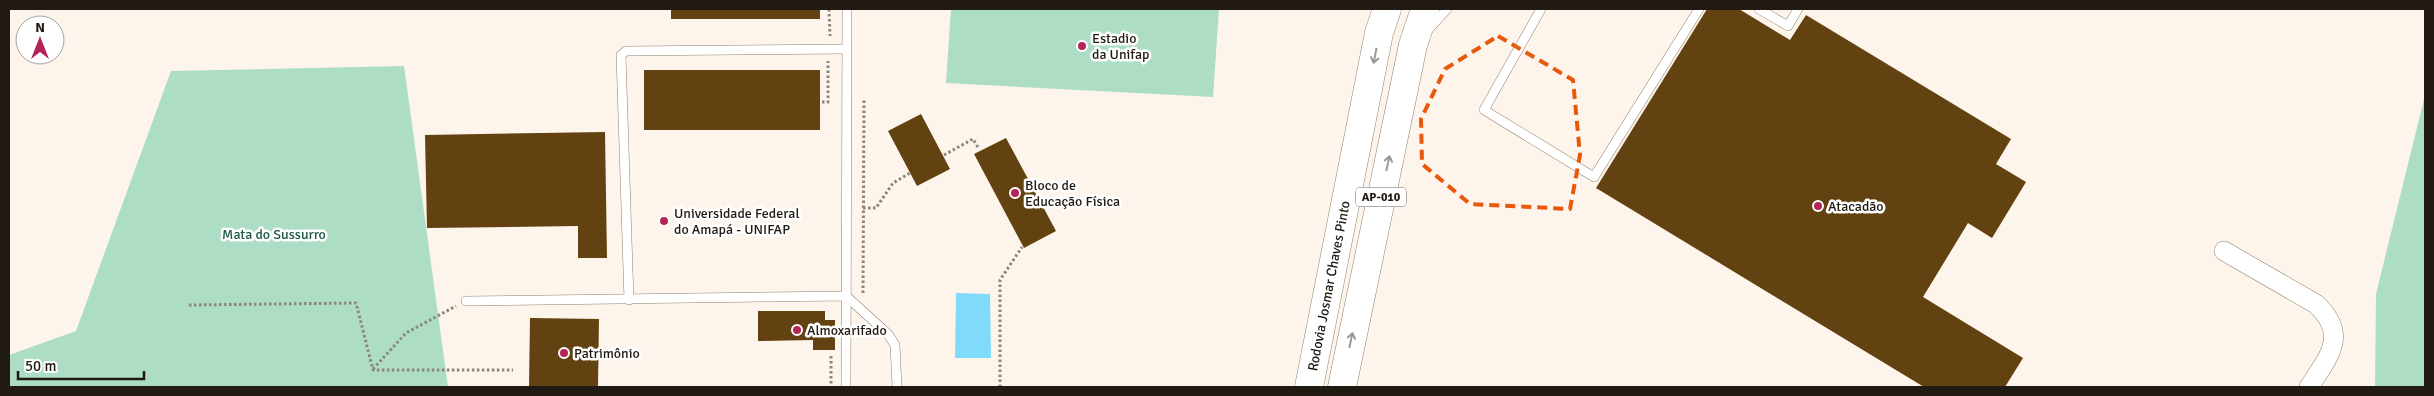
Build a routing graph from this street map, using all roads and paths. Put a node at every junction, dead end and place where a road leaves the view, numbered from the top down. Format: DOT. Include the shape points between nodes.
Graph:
graph roads {
  1 [pos="829,9"];
  2 [pos="846,9"];
  3 [pos="1387,9"];
  4 [pos="1425,9"];
  5 [pos="1447,9"];
  6 [pos="1542,9"];
  7 [pos="1699,9"];
  8 [pos="1759,9"];
  9 [pos="1798,9"];
  10 [pos="830,36"];
  11 [pos="1413,44"];
  12 [pos="846,49"];
  13 [pos="828,61"];
  14 [pos="864,99"];
  15 [pos="822,102"];
  16 [pos="980,149"];
  17 [pos="944,155"];
  18 [pos="910,172"];
  19 [pos="864,208"];
  20 [pos="1022,247"];
  21 [pos="2224,251"];
  22 [pos="863,293"];
  23 [pos="846,296"];
  24 [pos="629,300"];
  25 [pos="466,301"];
  26 [pos="189,305"];
  27 [pos="831,356"];
  28 [pos="373,370"];
  29 [pos="513,370"];
  30 [pos="831,387"];
  31 [pos="846,387"];
  32 [pos="897,387"];
  33 [pos="1000,387"];
  34 [pos="1309,387"];
  35 [pos="1342,387"];
  36 [pos="2309,387"];
  1 -- 10 [label="path"];
  2 -- 12 [label="lane"];
  3 -- 34 [label="main road, Rodovia Josmar Chaves Pinto / AP-010, one-way" via="1377,43"];
  4 -- 11 [label="main road, AP-010"];
  5 -- 11 [label="lane"];
  6 -- 7 [label="lane" via="1484,110 1594,177"];
  8 -- 9 [label="lane" via="1788,26"];
  35 -- 11 [label="main road, AP-010, one-way"];
  12 -- 23 [label="lane"];
  12 -- 24 [label="lane" via="626,51 621,55"];
  13 -- 15 [label="path" via="828,102"];
  14 -- 19 [label="path"];
  16 -- 17 [label="path" via="973,139"];
  18 -- 19 [label="path" via="893,183 876,208"];
  19 -- 22 [label="path"];
  20 -- 33 [label="path" via="1000,280"];
  21 -- 36 [label="street" via="2316,304 2328,316 2334,327 2334,342"];
  23 -- 24 [label="lane"];
  23 -- 31 [label="lane"];
  23 -- 32 [label="lane" via="888,334 895,345"];
  24 -- 25 [label="lane"];
  25 -- 28 [label="path" via="406,332"];
  26 -- 28 [label="path" via="356,303"];
  27 -- 30 [label="path"];
  28 -- 29 [label="path"];
}
